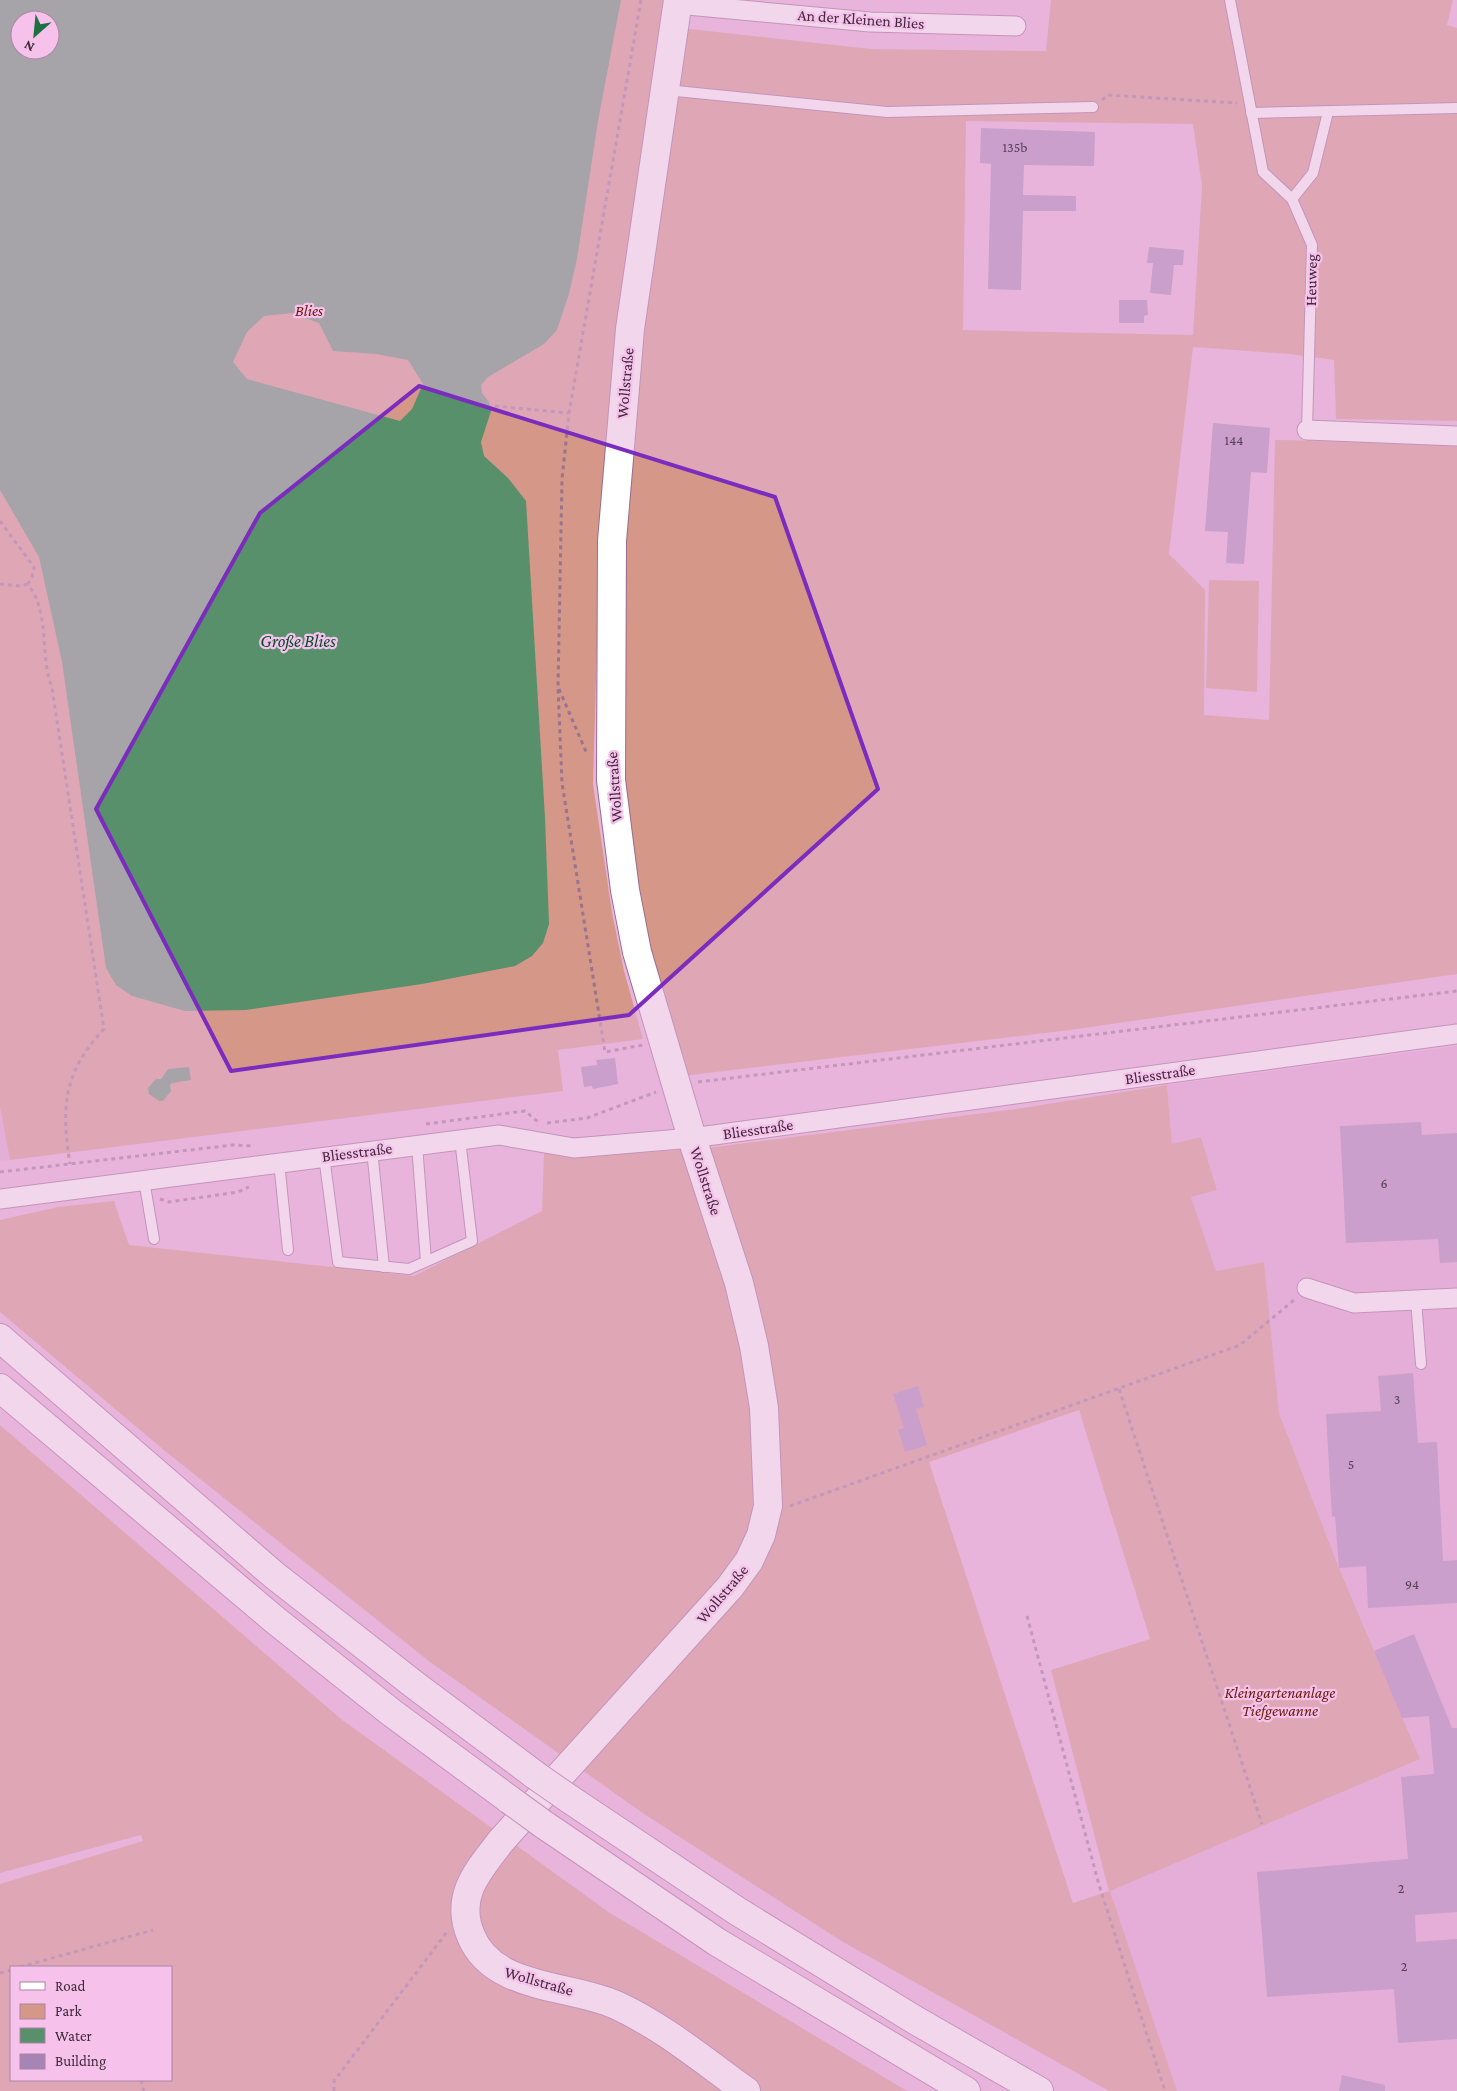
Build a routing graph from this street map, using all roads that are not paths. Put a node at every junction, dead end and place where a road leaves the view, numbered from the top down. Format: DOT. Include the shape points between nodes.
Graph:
graph roads {
  1 [pos="1230,0"];
  2 [pos="678,2"];
  3 [pos="1016,26"];
  4 [pos="665,90"];
  5 [pos="1093,107"];
  6 [pos="1251,108"];
  7 [pos="1457,108"];
  8 [pos="1328,112"];
  9 [pos="1292,199"];
  10 [pos="1307,430"];
  11 [pos="1457,436"];
  12 [pos="1457,1034"];
  13 [pos="692,1138"];
  14 [pos="460,1139"];
  15 [pos="417,1144"];
  16 [pos="372,1150"];
  17 [pos="324,1156"];
  18 [pos="279,1162"];
  19 [pos="144,1180"];
  20 [pos="0,1199"];
  21 [pos="154,1238"];
  22 [pos="288,1250"];
  23 [pos="426,1261"];
  24 [pos="384,1267"];
  25 [pos="1307,1288"];
  26 [pos="1457,1298"];
  27 [pos="1416,1300"];
  28 [pos="0,1338"];
  29 [pos="1421,1364"];
  30 [pos="0,1388"];
  31 [pos="746,2091"];
  32 [pos="966,2091"];
  33 [pos="1039,2091"];
  1 -- 6 [label="lane, Heuweg"];
  2 -- 3 [label="street, An der Kleinen Blies" via="870,22"];
  2 -- 4 [label="main road, Wollstraße"];
  4 -- 5 [label="lane" via="887,112"];
  4 -- 13 [label="main road, Wollstraße" via="630,329 612,541 611,780 625,890 637,952"];
  6 -- 8 [label="lane"];
  6 -- 9 [label="lane, Heuweg" via="1263,172"];
  7 -- 8 [label="lane"];
  8 -- 9 [label="lane" via="1313,173"];
  9 -- 10 [label="lane, Heuweg" via="1312,245"];
  10 -- 11 [label="street, Heuweg"];
  12 -- 13 [label="street, Bliesstraße"];
  13 -- 14 [label="street, Bliesstraße" via="574,1148 499,1135"];
  13 -- 31 [label="main road, Wollstraße" via="739,1283 754,1346 764,1408 768,1506 761,1535 749,1561 730,1587 501,1841 474,1877 464,1902 466,1926 475,1946 488,1962 504,1973 584,1994 622,2008 652,2023"];
  14 -- 15 [label="street, Bliesstraße"];
  14 -- 23 [label="lane" via="472,1241"];
  15 -- 16 [label="street, Bliesstraße"];
  15 -- 23 [label="lane"];
  16 -- 17 [label="street, Bliesstraße"];
  16 -- 24 [label="lane"];
  17 -- 18 [label="street, Bliesstraße"];
  17 -- 24 [label="lane" via="338,1262"];
  18 -- 19 [label="street, Bliesstraße"];
  18 -- 22 [label="lane"];
  19 -- 20 [label="street, Bliesstraße"];
  19 -- 21 [label="lane"];
  23 -- 24 [label="lane" via="409,1269"];
  25 -- 27 [label="street" via="1354,1303"];
  26 -- 27 [label="street"];
  27 -- 29 [label="lane"];
  28 -- 33 [label="main road, bridge" via="274,1575 535,1775 754,1922 914,2020"];
  30 -- 32 [label="main road, bridge" via="275,1620 392,1713 510,1800 717,1942"];
}
